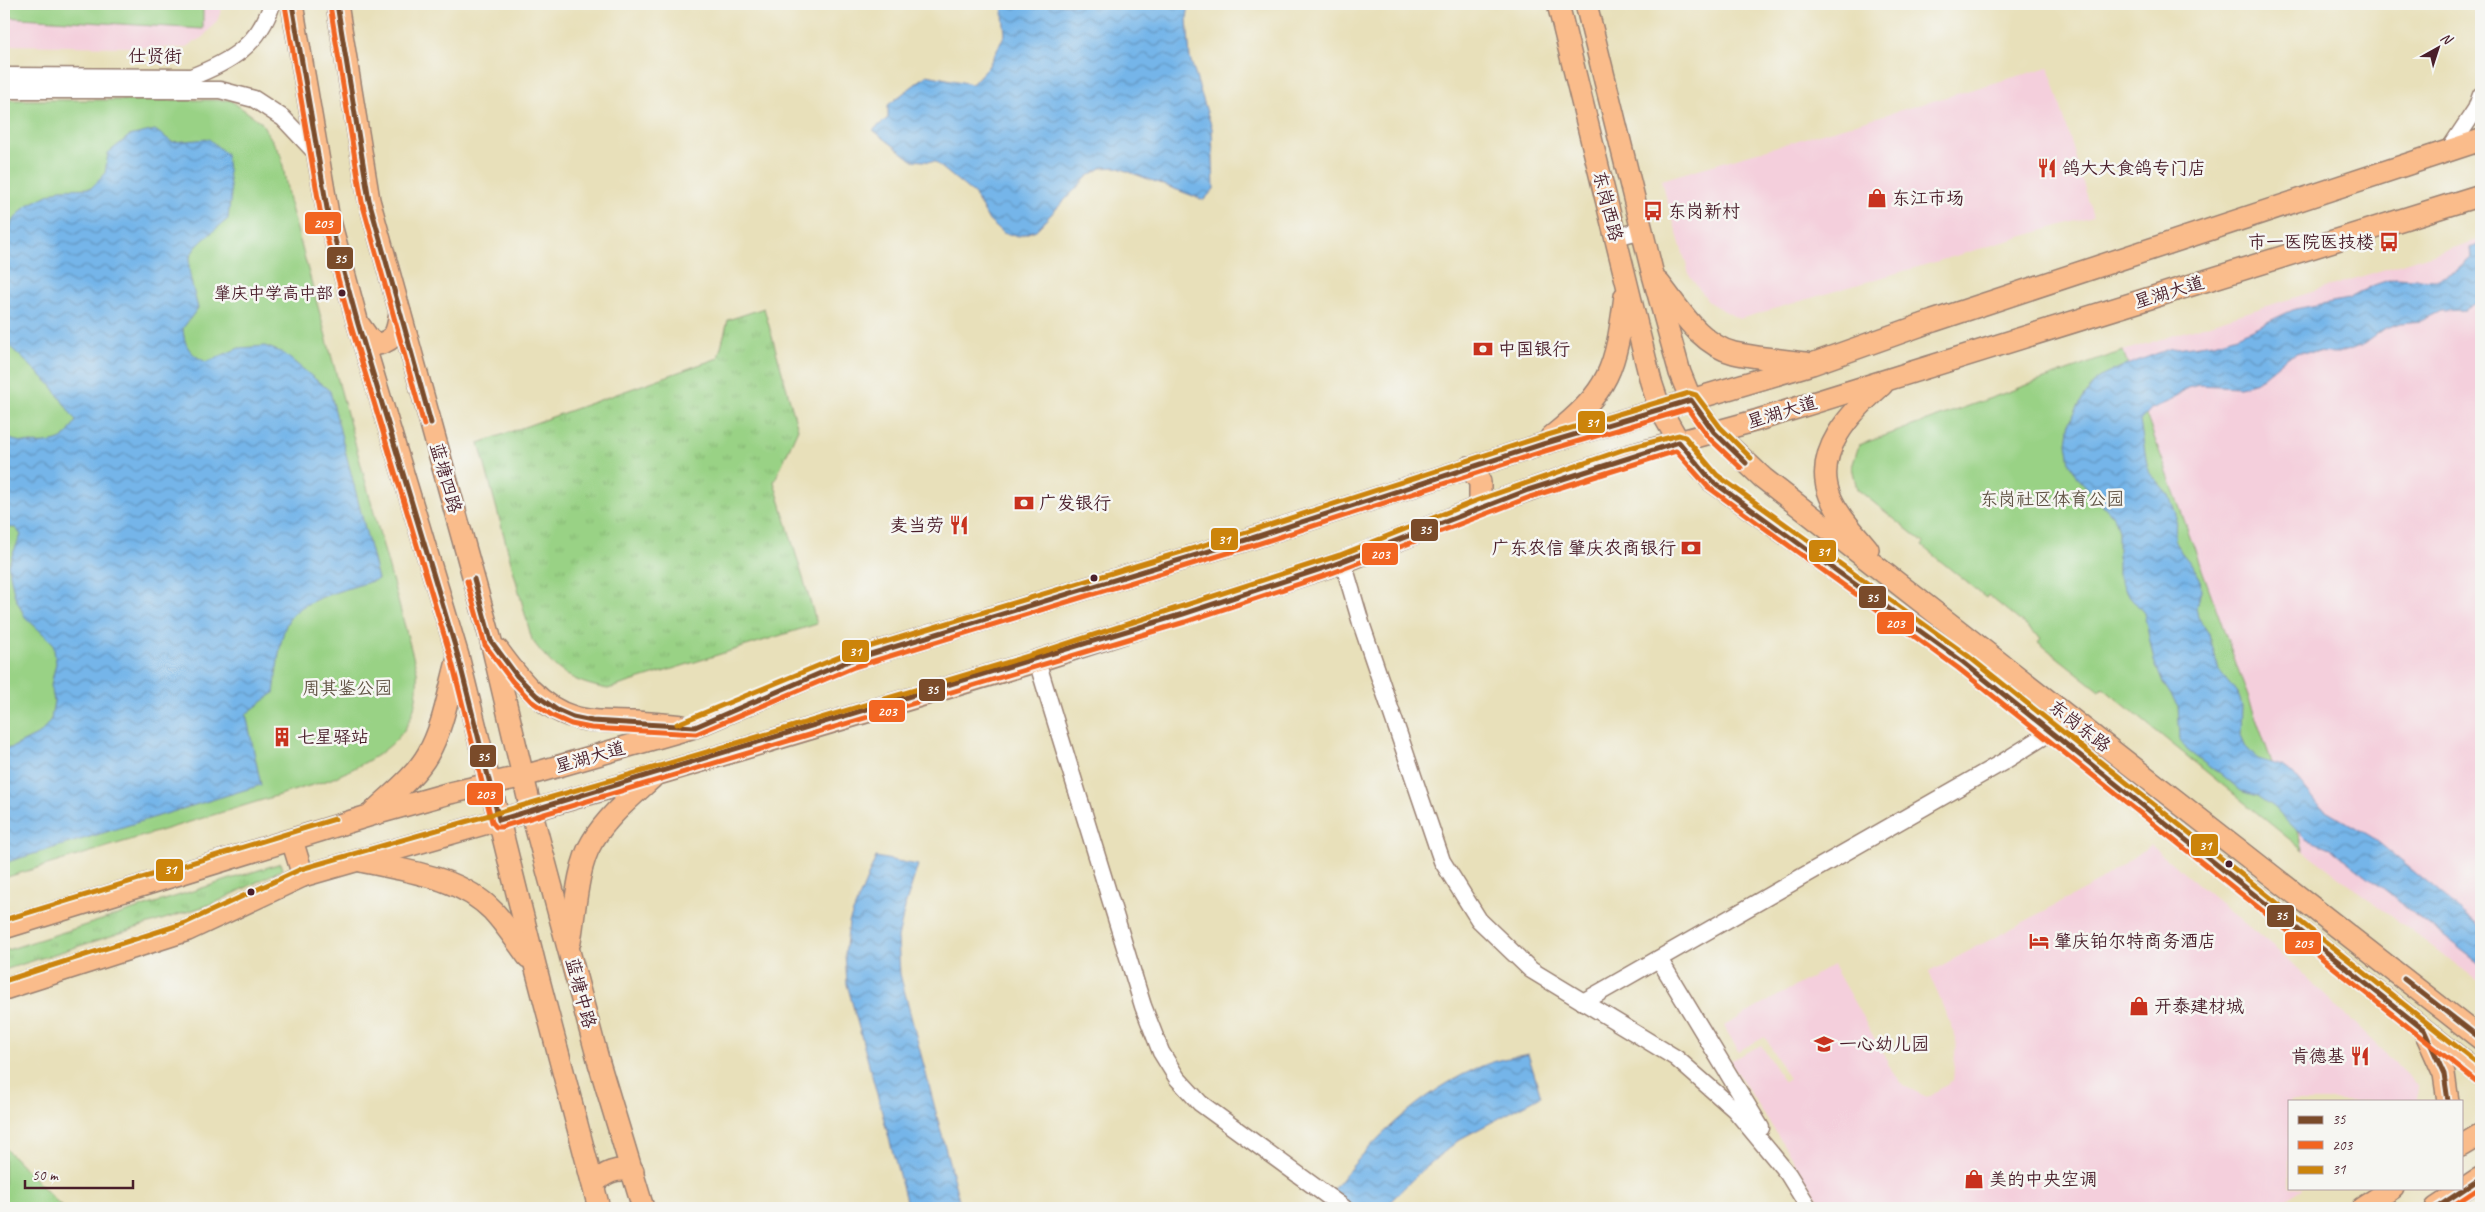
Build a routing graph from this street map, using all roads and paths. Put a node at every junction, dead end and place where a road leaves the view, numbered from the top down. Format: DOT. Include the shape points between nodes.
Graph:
graph roads {
  1 [pos="272,4"];
  2 [pos="292,4"];
  3 [pos="337,4"];
  4 [pos="1558,4"];
  5 [pos="1586,4"];
  6 [pos="4,76"];
  7 [pos="4,90"];
  8 [pos="2481,95"];
  9 [pos="2481,140"];
  10 [pos="2448,151"];
  11 [pos="317,154"];
  12 [pos="2481,195"];
  13 [pos="1642,230"];
  14 [pos="1616,237"];
  15 [pos="1653,275"];
  16 [pos="1626,282"];
  17 [pos="400,312"];
  18 [pos="358,324"];
  19 [pos="1812,364"];
  20 [pos="1889,380"];
  21 [pos="1691,400"];
  22 [pos="1660,409"];
  23 [pos="1714,432"];
  24 [pos="1679,442"];
  25 [pos="1543,444"];
  26 [pos="1469,467"];
  27 [pos="1480,507"];
  28 [pos="1343,562"];
  29 [pos="1896,582"];
  30 [pos="492,641"];
  31 [pos="458,656"];
  32 [pos="1037,661"];
  33 [pos="2066,715"];
  34 [pos="695,727"];
  35 [pos="2051,732"];
  36 [pos="655,775"];
  37 [pos="524,776"];
  38 [pos="490,784"];
  39 [pos="532,810"];
  40 [pos="368,816"];
  41 [pos="499,820"];
  42 [pos="292,840"];
  43 [pos="360,860"];
  44 [pos="303,876"];
  45 [pos="4,928"];
  46 [pos="569,948"];
  47 [pos="1660,959"];
  48 [pos="535,966"];
  49 [pos="4,989"];
  50 [pos="1583,1002"];
  51 [pos="2442,1008"];
  52 [pos="2481,1024"];
  53 [pos="2424,1030"];
  54 [pos="2481,1039"];
  55 [pos="2479,1070"];
  56 [pos="2448,1100"];
  57 [pos="2481,1134"];
  58 [pos="2462,1145"];
  59 [pos="633,1171"];
  60 [pos="1788,1174"];
  61 [pos="592,1184"];
  62 [pos="2475,1186"];
  63 [pos="2390,1190"];
  64 [pos="599,1208"];
  65 [pos="643,1208"];
  66 [pos="1344,1208"];
  67 [pos="1809,1208"];
  68 [pos="2362,1208"];
  69 [pos="2436,1208"];
  1 -- 6 [label="street, 仕贤街" via="268,18 245,48 220,66 191,76"];
  2 -- 11 [label="main road"];
  3 -- 17 [label="main road, 蓝塘四路" via="369,200"];
  4 -- 14 [label="main road, 东岗西路"];
  5 -- 13 [label="main road, 东岗西路"];
  7 -- 11 [label="street" via="220,90 254,99 276,113"];
  8 -- 10 [label="street" via="2476,109"];
  9 -- 10 [label="main road, 星湖大道"];
  10 -- 19 [label="main road, 星湖大道"];
  11 -- 18 [label="main road" via="328,214"];
  12 -- 20 [label="main road, 星湖大道"];
  13 -- 14 [label="street"];
  13 -- 15 [label="main road, 东岗西路"];
  14 -- 16 [label="main road, 东岗西路"];
  15 -- 19 [label="main road" via="1693,325 1718,346 1732,352"];
  15 -- 21 [label="main road, 东岗西路" via="1680,373"];
  16 -- 22 [label="main road, 东岗西路"];
  16 -- 25 [label="main road" via="1618,348 1604,383 1586,407"];
  17 -- 18 [label="main road" via="396,335 390,341 379,344 370,340"];
  17 -- 30 [label="main road, 蓝塘四路"];
  18 -- 31 [label="main road"];
  19 -- 21 [label="main road, 星湖大道"];
  20 -- 23 [label="main road, 星湖大道"];
  20 -- 29 [label="main road" via="1860,404 1840,430 1828,457 1826,484 1841,516"];
  21 -- 22 [label="main road, 星湖大道"];
  21 -- 23 [label="main road, 东岗东路"];
  22 -- 24 [label="main road, 东岗东路"];
  22 -- 25 [label="main road, 星湖大道"];
  23 -- 24 [label="main road, 星湖大道"];
  23 -- 29 [label="main road, 东岗东路" via="1763,478"];
  24 -- 27 [label="main road, 星湖大道" via="1628,456"];
  24 -- 35 [label="main road, 东岗东路" via="1712,481 1962,662"];
  25 -- 26 [label="main road, 星湖大道"];
  26 -- 27 [label="main road" via="1480,482"];
  26 -- 34 [label="main road, 星湖大道" via="1248,539 851,660"];
  27 -- 28 [label="main road, 星湖大道"];
  28 -- 32 [label="main road, 星湖大道"];
  28 -- 50 [label="street" via="1442,861 1479,920 1531,970"];
  29 -- 33 [label="main road, 东岗东路"];
  30 -- 34 [label="main road" via="517,676 536,695 573,717"];
  30 -- 37 [label="main road, 蓝塘四路"];
  31 -- 38 [label="main road"];
  31 -- 40 [label="main road" via="437,734 428,755 404,784"];
  32 -- 36 [label="main road, 星湖大道"];
  32 -- 66 [label="street" via="1140,996 1161,1052 1177,1078 1200,1103"];
  33 -- 35 [label="street"];
  33 -- 51 [label="main road, 东岗东路"];
  34 -- 37 [label="main road, 星湖大道"];
  35 -- 47 [label="street"];
  35 -- 53 [label="main road, 东岗东路"];
  36 -- 39 [label="main road, 星湖大道"];
  36 -- 46 [label="main road" via="591,842 579,877"];
  37 -- 38 [label="main road, 星湖大道"];
  37 -- 39 [label="main road, 蓝塘中路"];
  38 -- 40 [label="main road, 星湖大道"];
  38 -- 41 [label="main road"];
  39 -- 41 [label="main road, 星湖大道"];
  39 -- 46 [label="main road, 蓝塘中路"];
  40 -- 42 [label="main road, 星湖大道"];
  41 -- 43 [label="main road, 星湖大道"];
  41 -- 48 [label="main road"];
  42 -- 44 [label="main road"];
  42 -- 45 [label="main road, 星湖大道"];
  43 -- 44 [label="main road, 星湖大道"];
  43 -- 48 [label="main road" via="427,875 461,888 493,911"];
  44 -- 49 [label="main road, 星湖大道" via="188,930"];
  46 -- 59 [label="main road, 蓝塘中路" via="599,1063"];
  47 -- 50 [label="street"];
  47 -- 60 [label="street"];
  48 -- 61 [label="main road"];
  50 -- 60 [label="street" via="1676,1058 1734,1109"];
  51 -- 52 [label="main road"];
  51 -- 54 [label="main road, 东岗东路"];
  53 -- 55 [label="main road, 东岗东路"];
  53 -- 56 [label="main road" via="2444,1074"];
  57 -- 58 [label="main road"];
  59 -- 61 [label="main road" via="620,1169 605,1173"];
  59 -- 65 [label="main road, 蓝塘中路"];
  60 -- 67 [label="street"];
  61 -- 64 [label="main road"];
  62 -- 69 [label="main road"];
  63 -- 68 [label="main road"];
}
